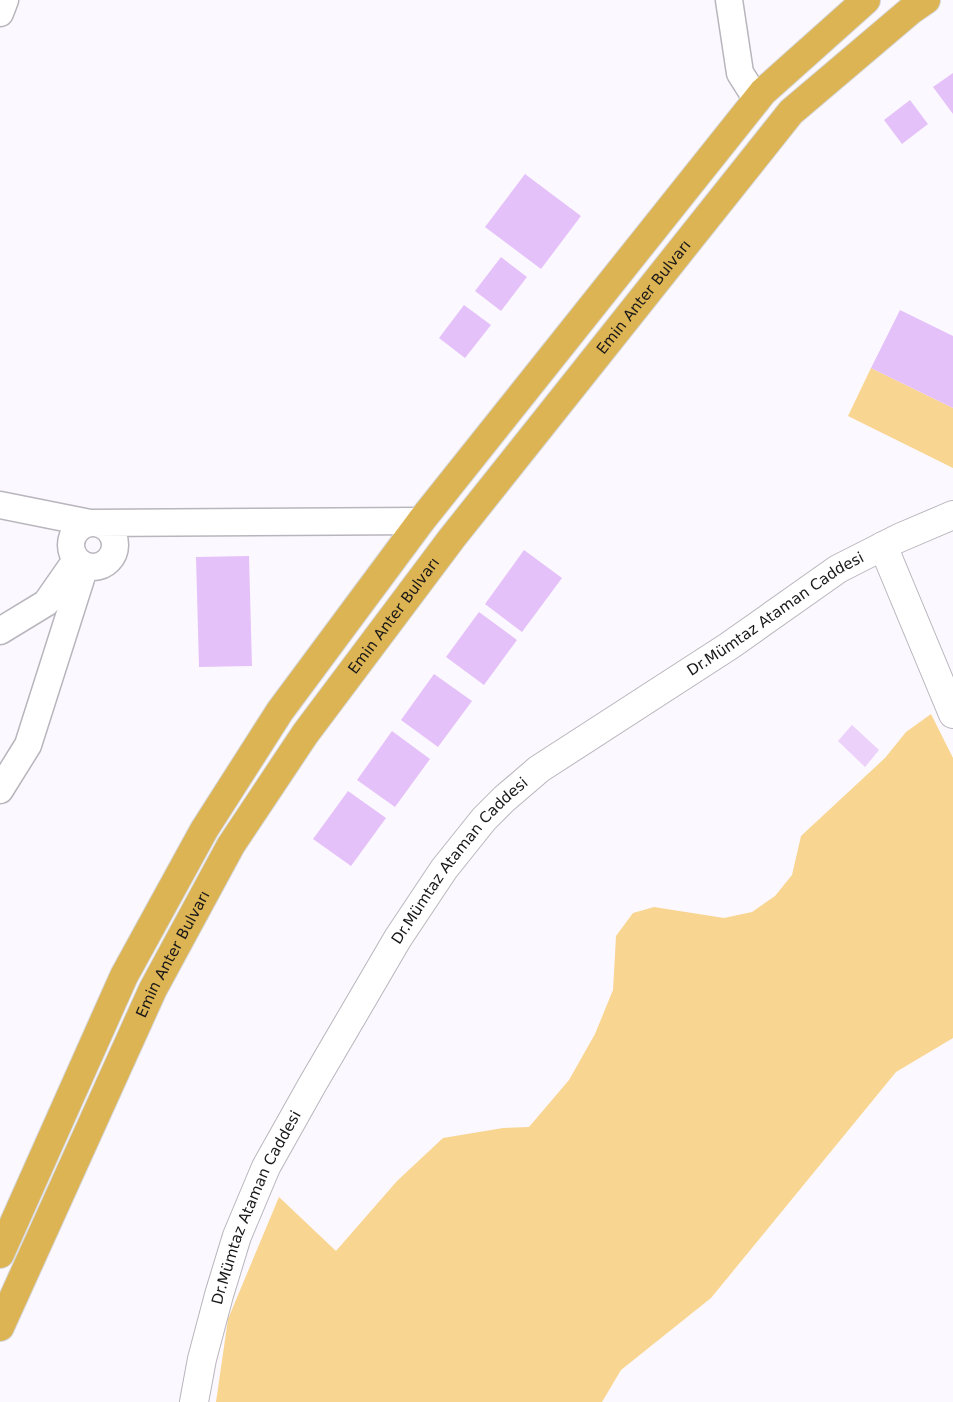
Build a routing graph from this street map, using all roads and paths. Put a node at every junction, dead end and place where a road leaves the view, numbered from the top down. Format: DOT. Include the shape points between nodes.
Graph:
graph roads {
  1 [pos="5,0"];
  2 [pos="729,0"];
  3 [pos="866,0"];
  4 [pos="926,0"];
  5 [pos="0,13"];
  6 [pos="757,100"];
  7 [pos="0,505"];
  8 [pos="953,515"];
  9 [pos="421,521"];
  10 [pos="90,523"];
  11 [pos="883,546"];
  12 [pos="81,563"];
  13 [pos="0,631"];
  14 [pos="953,714"];
  15 [pos="0,790"];
  16 [pos="0,1254"];
  17 [pos="0,1327"];
  18 [pos="194,1402"];
  1 -- 5 [label="street"];
  2 -- 6 [label="street" via="740,74"];
  3 -- 6 [label="highway, Emin Anter Bulvarı"];
  4 -- 17 [label="highway, Emin Anter Bulvarı" via="791,112 452,538 305,734 231,845 153,989"];
  6 -- 9 [label="highway, Emin Anter Bulvarı"];
  7 -- 10 [label="street"];
  8 -- 11 [label="street, Dr.Mümtaz Ataman Caddesi"];
  9 -- 10 [label="street"];
  9 -- 16 [label="highway, Emin Anter Bulvarı" via="280,711 204,830 124,976"];
  10 -- 12 [label="street" via="79,528 72,537 71,549"];
  10 -- 12 [label="street" via="101,524 111,531 116,542 115,554 108,563 97,568"];
  11 -- 14 [label="street"];
  11 -- 18 [label="street, Dr.Mümtaz Ataman Caddesi" via="838,569 729,646 539,769 504,799 462,846 398,938 266,1166 237,1236 202,1358"];
  12 -- 13 [label="street" via="46,603"];
  12 -- 15 [label="street" via="28,745"];
}
